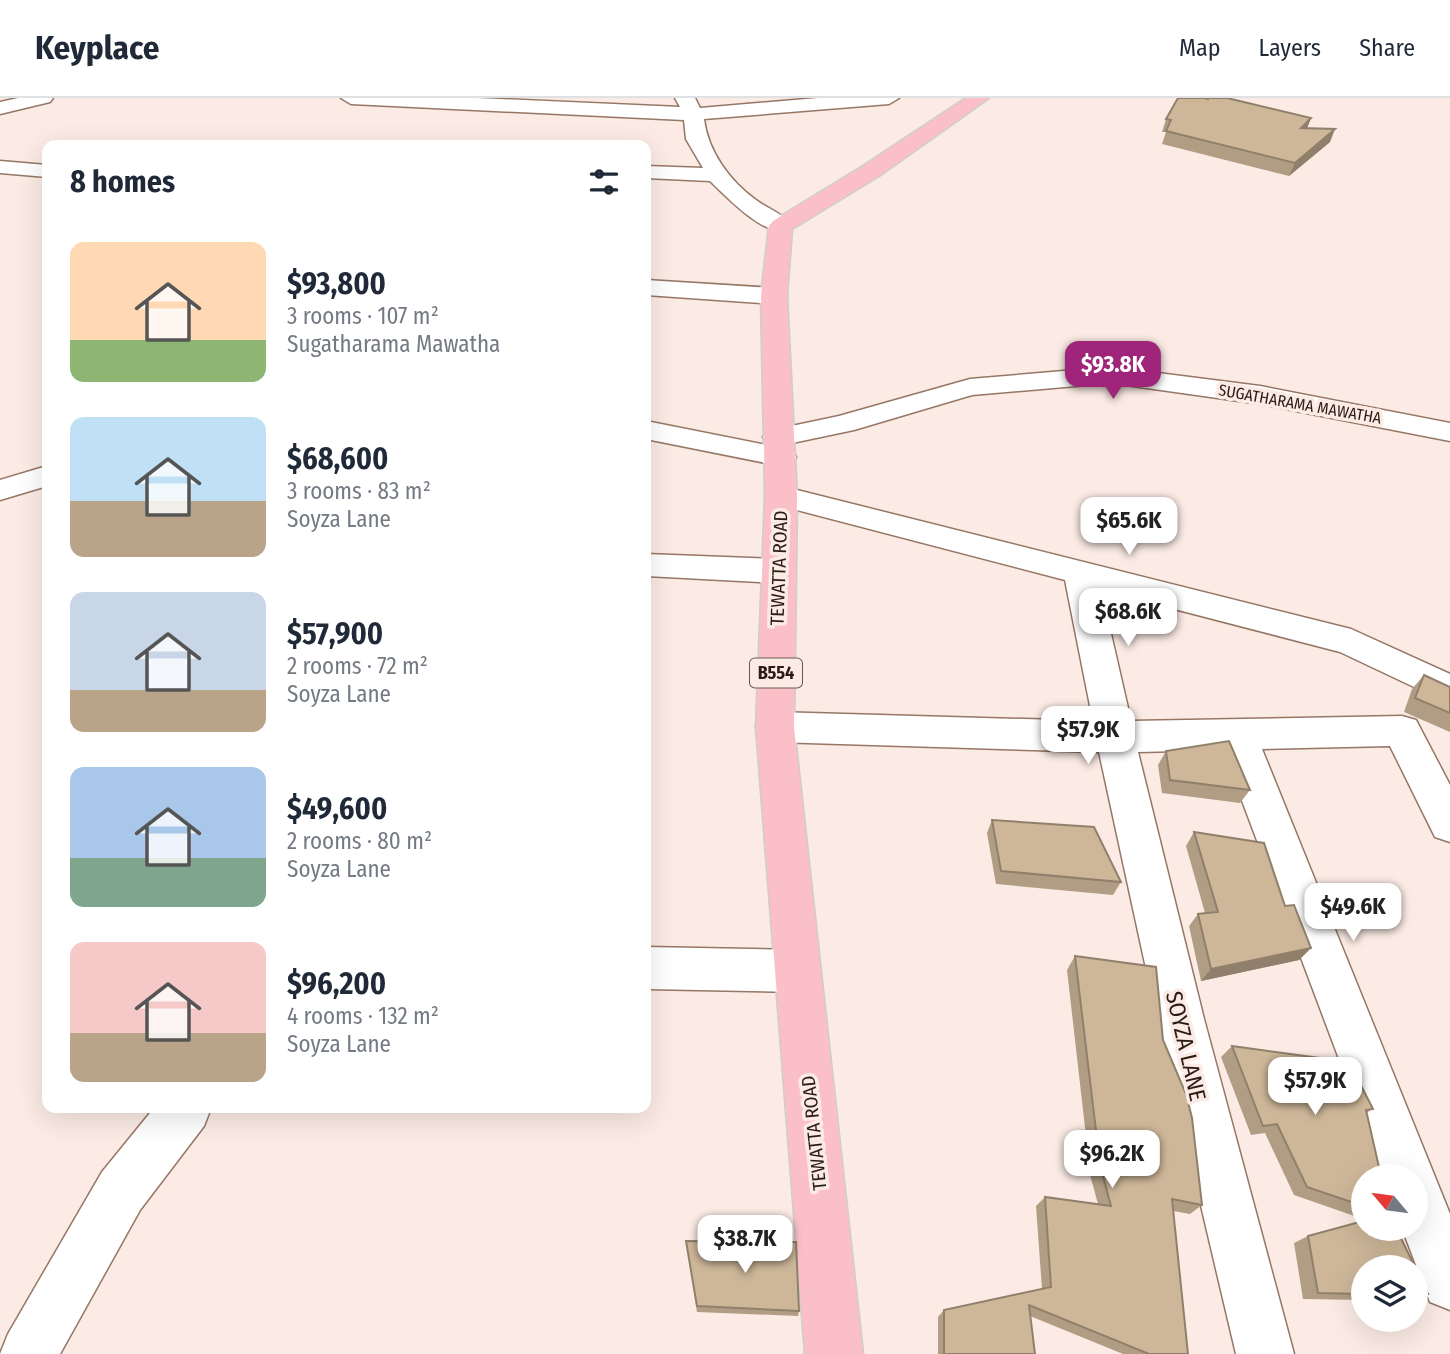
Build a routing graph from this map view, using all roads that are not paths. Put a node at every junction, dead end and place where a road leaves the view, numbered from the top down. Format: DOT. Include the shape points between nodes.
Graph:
graph roads {
  1 [pos="43,98"];
  2 [pos="351,98"];
  3 [pos="889,98"];
  4 [pos="979,98"];
  5 [pos="690,106"];
  6 [pos="0,108"];
  7 [pos="0,167"];
  8 [pos="42,171"];
  9 [pos="651,172"];
  10 [pos="716,175"];
  11 [pos="781,226"];
  12 [pos="651,287"];
  13 [pos="774,296"];
  14 [pos="651,431"];
  15 [pos="1450,432"];
  16 [pos="780,447"];
  17 [pos="42,478"];
  18 [pos="0,489"];
  19 [pos="781,496"];
  20 [pos="651,565"];
  21 [pos="778,571"];
  22 [pos="1080,573"];
  23 [pos="1450,690"];
  24 [pos="775,727"];
  25 [pos="1236,733"];
  26 [pos="1114,737"];
  27 [pos="1450,825"];
  28 [pos="651,968"];
  29 [pos="797,971"];
  30 [pos="182,1113"];
  31 [pos="1404,1164"];
  32 [pos="1428,1226"];
  33 [pos="1450,1282"];
  34 [pos="28,1354"];
  35 [pos="834,1354"];
  36 [pos="1265,1354"];
  1 -- 6 [label="street"];
  2 -- 5 [label="street"];
  3 -- 5 [label="street"];
  4 -- 11 [label="main road"];
  5 -- 10 [label="street" via="696,139"];
  7 -- 8 [label="street"];
  9 -- 10 [label="street"];
  10 -- 11 [label="street" via="748,205"];
  11 -- 13 [label="main road, TEWATTA ROAD / B554"];
  12 -- 13 [label="street"];
  13 -- 16 [label="main road, TEWATTA ROAD / B554"];
  14 -- 16 [label="street"];
  15 -- 16 [label="street, SUGATHARAMA MAWATHA" via="1260,395 1111,376 970,387"];
  16 -- 19 [label="main road, TEWATTA ROAD / B554"];
  17 -- 18 [label="street"];
  19 -- 21 [label="main road, TEWATTA ROAD / B554"];
  19 -- 22 [label="street"];
  20 -- 21 [label="street"];
  21 -- 24 [label="main road, TEWATTA ROAD / B554"];
  22 -- 23 [label="street" via="1350,642"];
  22 -- 26 [label="street, SOYZA LANE"];
  24 -- 26 [label="street"];
  24 -- 29 [label="main road, TEWATTA ROAD / B554"];
  25 -- 26 [label="street"];
  25 -- 27 [label="street" via="1402,731"];
  25 -- 31 [label="street"];
  26 -- 36 [label="street, SOYZA LANE" via="1191,1069"];
  28 -- 29 [label="street"];
  29 -- 35 [label="main road, TEWATTA ROAD / B554"];
  30 -- 34 [label="street" via="121,1191"];
  32 -- 33 [label="street"];
}
